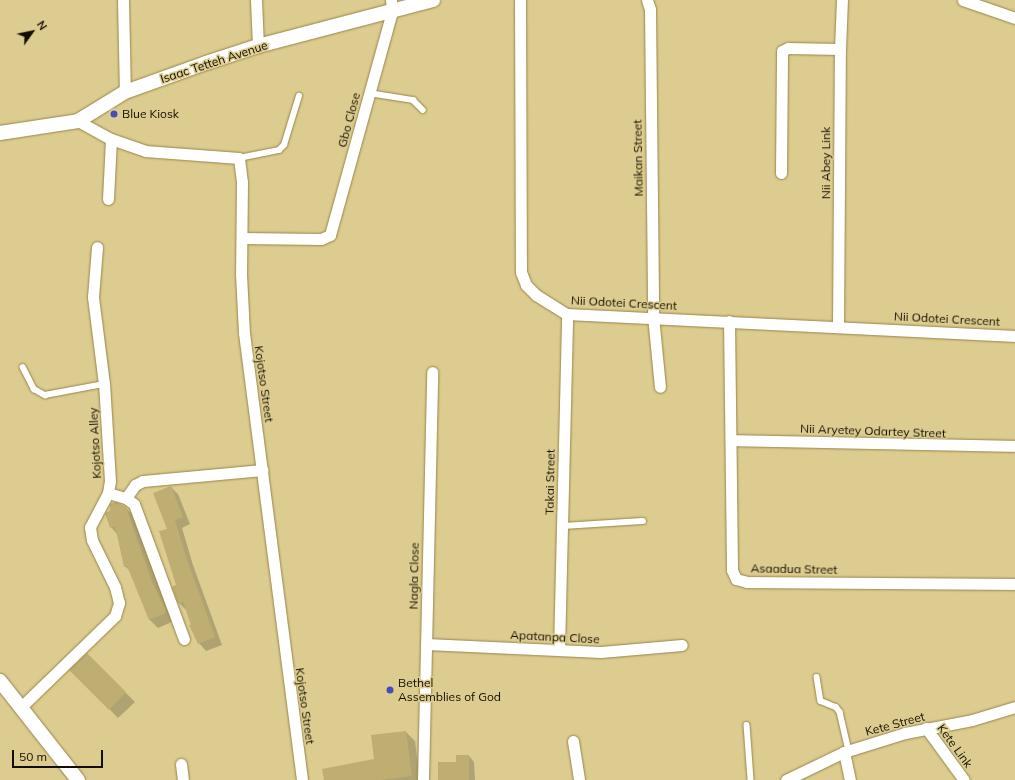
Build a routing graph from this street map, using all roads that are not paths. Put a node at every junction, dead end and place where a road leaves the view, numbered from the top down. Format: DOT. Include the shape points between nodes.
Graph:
graph roads {
  1 [pos="123,0"];
  2 [pos="256,0"];
  3 [pos="433,0"];
  4 [pos="520,0"];
  5 [pos="647,0"];
  6 [pos="842,0"];
  7 [pos="963,0"];
  8 [pos="984,4"];
  9 [pos="392,6"];
  10 [pos="1015,18"];
  11 [pos="258,46"];
  12 [pos="840,49"];
  13 [pos="125,92"];
  14 [pos="369,93"];
  15 [pos="299,96"];
  16 [pos="423,110"];
  17 [pos="78,121"];
  18 [pos="0,133"];
  19 [pos="111,139"];
  20 [pos="239,158"];
  21 [pos="782,173"];
  22 [pos="108,199"];
  23 [pos="242,238"];
  24 [pos="97,248"];
  25 [pos="566,314"];
  26 [pos="653,316"];
  27 [pos="729,321"];
  28 [pos="838,326"];
  29 [pos="1015,336"];
  30 [pos="22,367"];
  31 [pos="432,372"];
  32 [pos="104,384"];
  33 [pos="660,387"];
  34 [pos="731,440"];
  35 [pos="1015,446"];
  36 [pos="262,470"];
  37 [pos="108,493"];
  38 [pos="126,498"];
  39 [pos="643,521"];
  40 [pos="562,526"];
  41 [pos="1015,584"];
  42 [pos="184,639"];
  43 [pos="426,644"];
  44 [pos="682,645"];
  45 [pos="560,650"];
  46 [pos="817,677"];
  47 [pos="0,681"];
  48 [pos="21,707"];
  49 [pos="1015,707"];
  50 [pos="746,725"];
  51 [pos="926,728"];
  52 [pos="573,741"];
  53 [pos="847,751"];
  54 [pos="182,764"];
  55 [pos="78,780"];
  56 [pos="183,780"];
  57 [pos="302,780"];
  58 [pos="423,780"];
  59 [pos="580,780"];
  60 [pos="751,780"];
  61 [pos="786,780"];
  62 [pos="850,780"];
  63 [pos="964,780"];
  1 -- 13 [label="street"];
  2 -- 11 [label="street"];
  3 -- 9 [label="street, Isaac Tetteh Avenue"];
  4 -- 25 [label="street, Nii Odotei Crescent" via="521,272 526,285 536,295"];
  5 -- 26 [label="street, Maikan Street" via="650,9"];
  6 -- 12 [label="street, Nii Abey Link"];
  7 -- 8 [label="street"];
  8 -- 10 [label="street"];
  9 -- 11 [label="street, Isaac Tetteh Avenue"];
  9 -- 14 [label="street, Gbo Close"];
  11 -- 13 [label="street, Isaac Tetteh Avenue"];
  12 -- 21 [label="street" via="788,48 782,51"];
  12 -- 28 [label="street, Nii Abey Link"];
  13 -- 17 [label="street, Isaac Tetteh Avenue"];
  14 -- 16 [label="lane" via="413,100"];
  14 -- 23 [label="street, Gbo Close" via="330,235 321,239"];
  15 -- 20 [label="lane" via="284,145 279,150"];
  17 -- 18 [label="street, Isaac Tetteh Avenue"];
  17 -- 19 [label="street"];
  19 -- 20 [label="street" via="162,153"];
  19 -- 22 [label="street"];
  20 -- 23 [label="street, Kojotso Street" via="242,182"];
  23 -- 36 [label="street, Kojotso Street" via="244,333"];
  24 -- 32 [label="street, Kojotso Alley" via="93,297"];
  25 -- 26 [label="street, Nii Odotei Crescent"];
  25 -- 40 [label="street, Takai Street"];
  26 -- 27 [label="street, Nii Odotei Crescent"];
  26 -- 33 [label="street, Maikan Street"];
  27 -- 28 [label="street, Nii Odotei Crescent"];
  27 -- 34 [label="street, Asaadua Street"];
  28 -- 29 [label="street, Nii Odotei Crescent"];
  30 -- 32 [label="lane" via="34,389 45,395"];
  31 -- 43 [label="street, Nagla Close"];
  32 -- 37 [label="street, Kojotso Alley" via="110,459"];
  34 -- 35 [label="street, Nii Aryetey Odartey Street"];
  34 -- 41 [label="street, Asaadua Street" via="732,570 736,579 747,582"];
  36 -- 38 [label="street" via="143,481 135,485"];
  36 -- 57 [label="street, Kojotso Street"];
  37 -- 38 [label="street"];
  37 -- 48 [label="street, Kojotso Alley" via="90,527 92,540 115,587 119,603 115,616"];
  38 -- 42 [label="street" via="134,504 140,515"];
  39 -- 40 [label="lane"];
  40 -- 45 [label="street, Takai Street"];
  43 -- 45 [label="street, Apatanpa Close"];
  43 -- 58 [label="street, Nagla Close"];
  44 -- 45 [label="street, Apatanpa Close" via="624,652"];
  46 -- 53 [label="lane" via="821,701 840,712"];
  47 -- 48 [label="street"];
  48 -- 55 [label="street"];
  49 -- 51 [label="street, Kete Street" via="972,720"];
  50 -- 60 [label="lane"];
  51 -- 53 [label="street, Kete Street"];
  51 -- 63 [label="street, Kete Link"];
  52 -- 59 [label="street"];
  53 -- 61 [label="street, Kete Street"];
  53 -- 62 [label="street"];
  54 -- 56 [label="street"];
}
